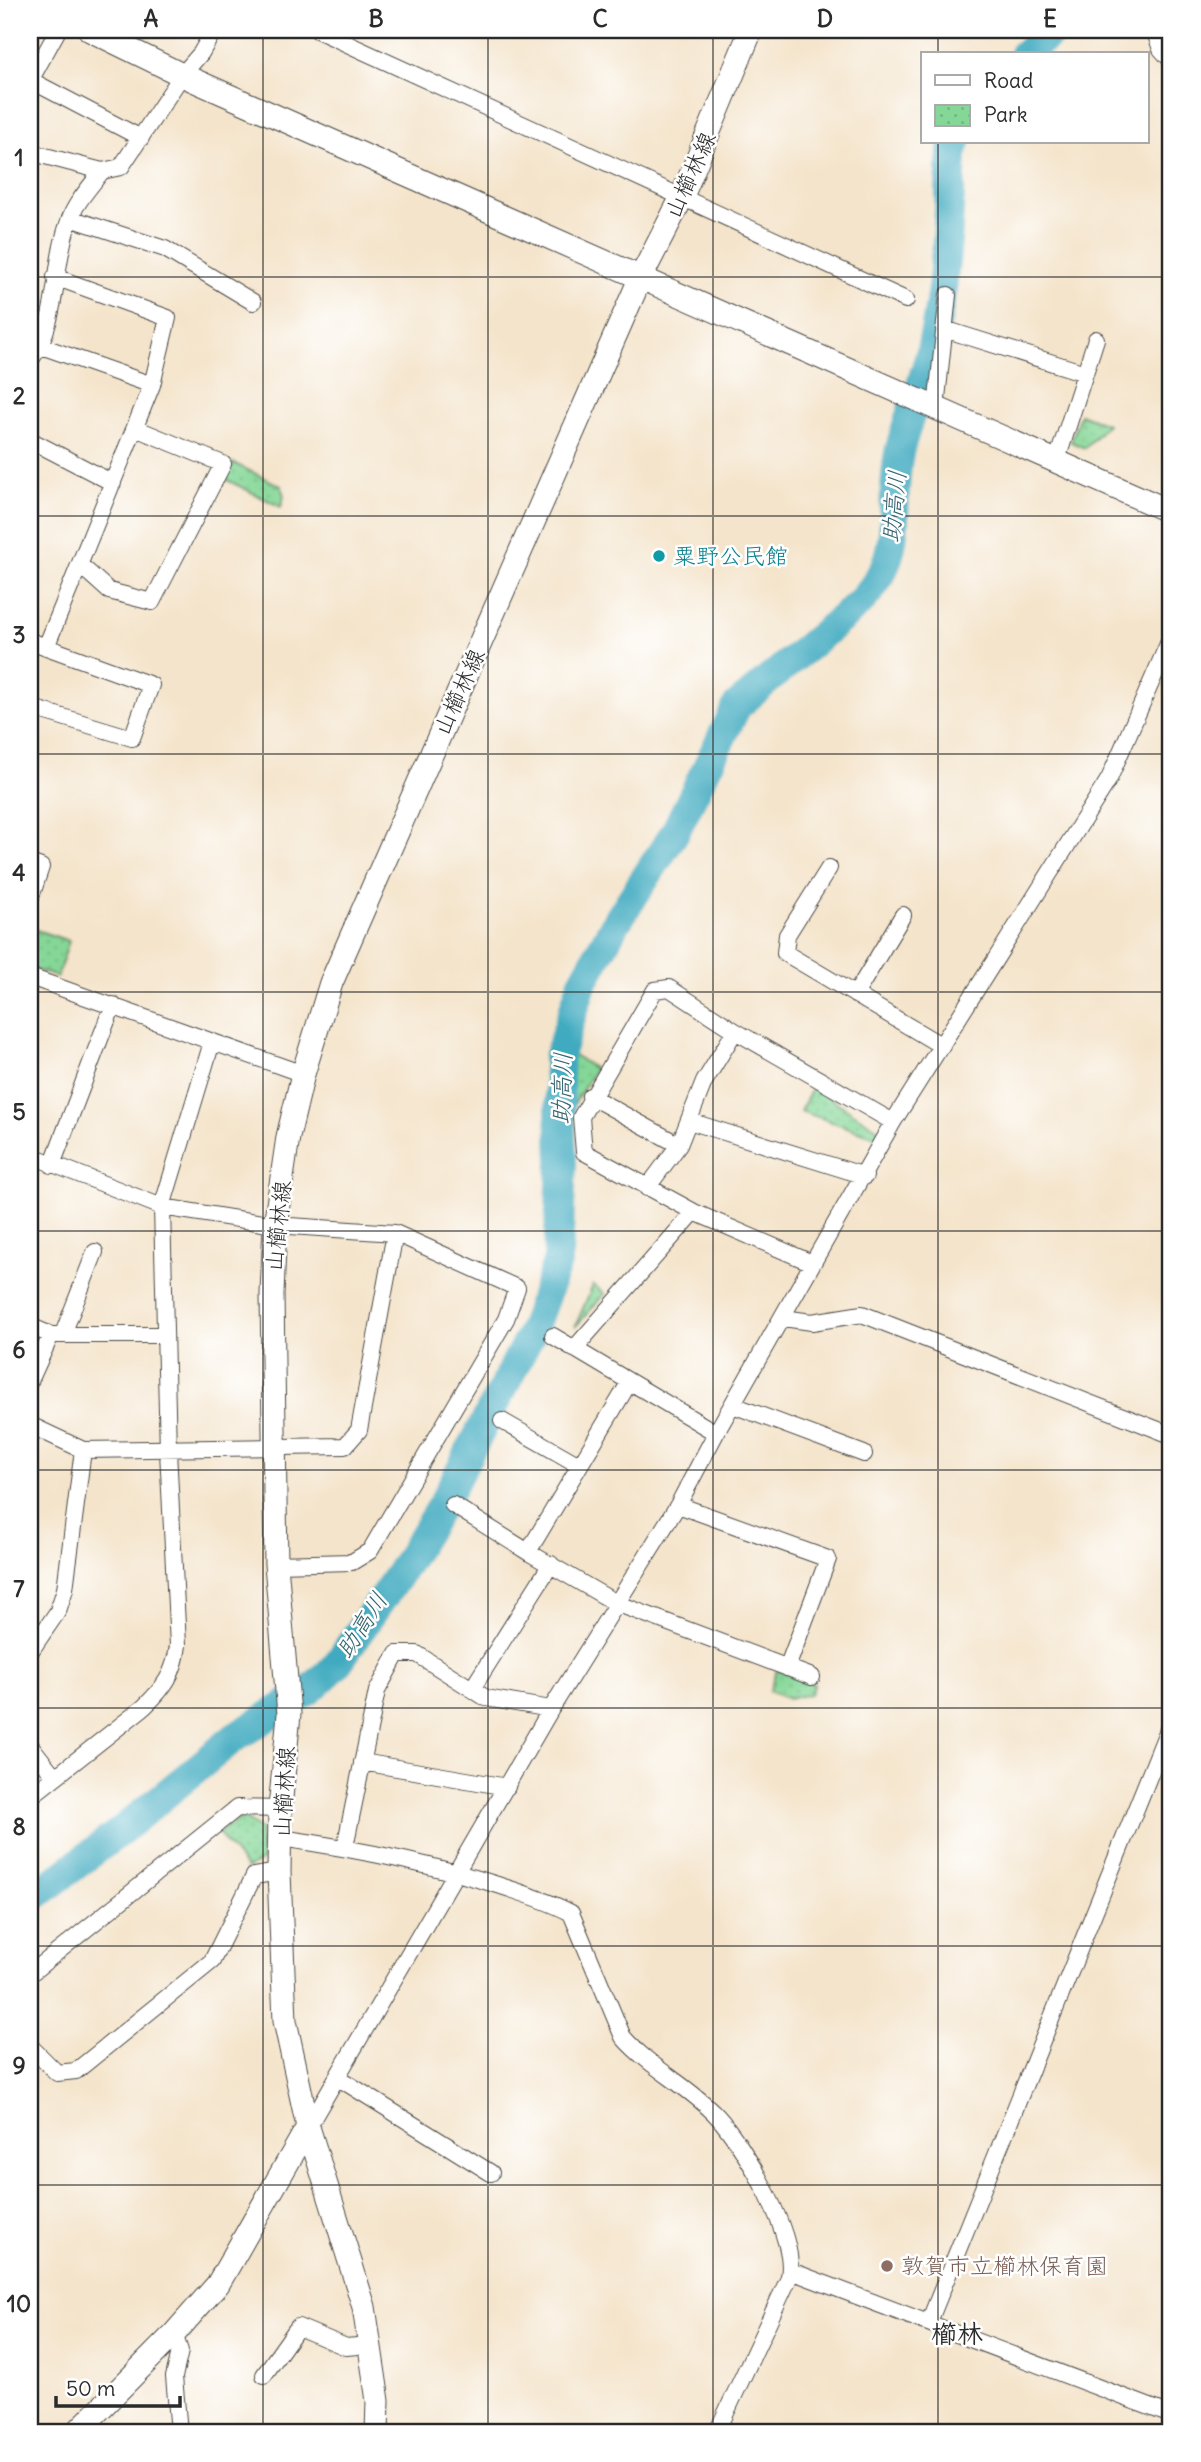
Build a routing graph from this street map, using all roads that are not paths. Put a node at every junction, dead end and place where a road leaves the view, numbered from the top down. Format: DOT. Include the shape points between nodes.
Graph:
graph roads {
  1 [pos="58,30"];
  2 [pos="90,30"];
  3 [pos="214,30"];
  4 [pos="317,30"];
  5 [pos="751,30"];
  6 [pos="1154,30"];
  7 [pos="1171,60"];
  8 [pos="182,75"];
  9 [pos="30,80"];
  10 [pos="141,138"];
  11 [pos="30,152"];
  12 [pos="102,170"];
  13 [pos="681,199"];
  14 [pos="69,218"];
  15 [pos="55,277"];
  16 [pos="640,279"];
  17 [pos="948,296"];
  18 [pos="906,300"];
  19 [pos="253,302"];
  20 [pos="944,329"];
  21 [pos="1096,339"];
  22 [pos="41,346"];
  23 [pos="30,361"];
  24 [pos="1085,373"];
  25 [pos="152,385"];
  26 [pos="932,406"];
  27 [pos="135,428"];
  28 [pos="30,440"];
  29 [pos="1057,460"];
  30 [pos="113,483"];
  31 [pos="1171,512"];
  32 [pos="80,565"];
  33 [pos="1171,636"];
  34 [pos="30,641"];
  35 [pos="46,647"];
  36 [pos="30,712"];
  37 [pos="30,863"];
  38 [pos="829,868"];
  39 [pos="30,900"];
  40 [pos="903,915"];
  41 [pos="30,977"];
  42 [pos="855,995"];
  43 [pos="113,1005"];
  44 [pos="735,1031"];
  45 [pos="212,1042"];
  46 [pos="942,1046"];
  47 [pos="303,1074"];
  48 [pos="590,1096"];
  49 [pos="690,1121"];
  50 [pos="893,1122"];
  51 [pos="679,1145"];
  52 [pos="30,1155"];
  53 [pos="52,1165"];
  54 [pos="865,1176"];
  55 [pos="647,1188"];
  56 [pos="162,1207"];
  57 [pos="694,1212"];
  58 [pos="275,1225"];
  59 [pos="396,1233"];
  60 [pos="95,1252"];
  61 [pos="813,1263"];
  62 [pos="783,1318"];
  63 [pos="30,1326"];
  64 [pos="57,1335"];
  65 [pos="164,1335"];
  66 [pos="553,1336"];
  67 [pos="573,1349"];
  68 [pos="30,1381"];
  69 [pos="629,1383"];
  70 [pos="733,1405"];
  71 [pos="502,1421"];
  72 [pos="30,1425"];
  73 [pos="716,1433"];
  74 [pos="1171,1435"];
  75 [pos="274,1448"];
  76 [pos="83,1450"];
  77 [pos="168,1451"];
  78 [pos="864,1454"];
  79 [pos="579,1465"];
  80 [pos="453,1505"];
  81 [pos="678,1505"];
  82 [pos="528,1552"];
  83 [pos="276,1563"];
  84 [pos="551,1564"];
  85 [pos="616,1602"];
  86 [pos="30,1652"];
  87 [pos="787,1668"];
  88 [pos="812,1677"];
  89 [pos="471,1689"];
  90 [pos="551,1709"];
  91 [pos="1171,1722"];
  92 [pos="30,1745"];
  93 [pos="362,1762"];
  94 [pos="55,1777"];
  95 [pos="507,1787"];
  96 [pos="30,1797"];
  97 [pos="280,1809"];
  98 [pos="281,1838"];
  99 [pos="345,1847"];
  100 [pos="279,1872"];
  101 [pos="456,1872"];
  102 [pos="30,1974"];
  103 [pos="30,2046"];
  104 [pos="337,2077"];
  105 [pos="308,2127"];
  106 [pos="491,2173"];
  107 [pos="791,2271"];
  108 [pos="929,2322"];
  109 [pos="174,2334"];
  110 [pos="370,2345"];
  111 [pos="264,2375"];
  112 [pos="1171,2415"];
  113 [pos="77,2432"];
  114 [pos="179,2432"];
  115 [pos="377,2432"];
  116 [pos="717,2432"];
  1 -- 9 [label="street"];
  2 -- 8 [label="main road"];
  3 -- 8 [label="street"];
  4 -- 13 [label="street"];
  5 -- 13 [label="main road, 山櫛林線"];
  6 -- 7 [label="street"];
  8 -- 10 [label="street"];
  8 -- 16 [label="main road"];
  9 -- 10 [label="street"];
  10 -- 12 [label="street" via="121,167"];
  11 -- 12 [label="street"];
  12 -- 14 [label="street"];
  13 -- 16 [label="main road, 山櫛林線"];
  13 -- 18 [label="street"];
  14 -- 15 [label="street"];
  14 -- 19 [label="street" via="165,249"];
  15 -- 22 [label="street"];
  15 -- 25 [label="street" via="168,318"];
  16 -- 26 [label="main road"];
  16 -- 47 [label="main road, 山櫛林線" via="331,984"];
  17 -- 20 [label="street"];
  20 -- 24 [label="street"];
  20 -- 26 [label="street"];
  21 -- 24 [label="street"];
  22 -- 23 [label="street"];
  22 -- 25 [label="street"];
  24 -- 29 [label="street"];
  25 -- 27 [label="street"];
  26 -- 29 [label="main road"];
  27 -- 30 [label="street"];
  27 -- 32 [label="street" via="223,464 152,602 109,591"];
  28 -- 30 [label="street"];
  29 -- 31 [label="main road"];
  30 -- 32 [label="street"];
  32 -- 35 [label="street"];
  33 -- 46 [label="street" via="1109,779"];
  34 -- 35 [label="street"];
  35 -- 36 [label="street" via="151,685 132,738 36,709"];
  37 -- 39 [label="street" via="41,867"];
  38 -- 42 [label="street" via="787,934 785,953"];
  40 -- 42 [label="street"];
  41 -- 43 [label="street"];
  42 -- 46 [label="street"];
  43 -- 45 [label="street"];
  43 -- 53 [label="street"];
  44 -- 48 [label="street" via="668,988 654,990"];
  44 -- 49 [label="street" via="704,1082"];
  44 -- 50 [label="street"];
  45 -- 47 [label="street"];
  45 -- 56 [label="street"];
  46 -- 50 [label="street"];
  47 -- 58 [label="main road, 山櫛林線"];
  48 -- 51 [label="street"];
  48 -- 55 [label="street" via="581,1117 584,1152"];
  49 -- 51 [label="street"];
  49 -- 54 [label="street"];
  50 -- 54 [label="street"];
  51 -- 55 [label="street"];
  52 -- 53 [label="street"];
  53 -- 56 [label="street"];
  54 -- 61 [label="street"];
  55 -- 57 [label="street"];
  56 -- 58 [label="street"];
  56 -- 65 [label="street"];
  57 -- 61 [label="street"];
  57 -- 67 [label="street"];
  58 -- 59 [label="street"];
  58 -- 75 [label="main road, 山櫛林線" via="271,1294"];
  59 -- 75 [label="street" via="359,1430 345,1446"];
  59 -- 83 [label="street" via="517,1288 506,1319 370,1551 352,1562"];
  60 -- 64 [label="street"];
  61 -- 62 [label="street"];
  62 -- 70 [label="street"];
  62 -- 74 [label="street" via="812,1322 862,1314"];
  63 -- 64 [label="street"];
  64 -- 65 [label="street"];
  64 -- 68 [label="street"];
  65 -- 77 [label="street"];
  66 -- 67 [label="street"];
  67 -- 69 [label="street"];
  69 -- 73 [label="street"];
  69 -- 79 [label="street"];
  70 -- 73 [label="street"];
  70 -- 78 [label="street"];
  71 -- 79 [label="street"];
  72 -- 76 [label="street"];
  73 -- 81 [label="street"];
  75 -- 77 [label="street"];
  75 -- 83 [label="main road, 山櫛林線"];
  76 -- 77 [label="street"];
  76 -- 86 [label="street" via="65,1589 58,1611"];
  77 -- 94 [label="street" via="178,1646 174,1671 144,1707"];
  79 -- 82 [label="street"];
  80 -- 82 [label="street"];
  81 -- 85 [label="street"];
  81 -- 87 [label="street" via="828,1559"];
  82 -- 84 [label="street"];
  83 -- 97 [label="main road, 山櫛林線" via="289,1714"];
  84 -- 85 [label="street"];
  84 -- 89 [label="street"];
  85 -- 87 [label="street"];
  85 -- 90 [label="street"];
  87 -- 88 [label="street"];
  89 -- 90 [label="street" via="486,1698"];
  89 -- 93 [label="street" via="417,1654 397,1654 377,1691"];
  90 -- 95 [label="street"];
  91 -- 108 [label="street"];
  92 -- 94 [label="street"];
  93 -- 95 [label="street"];
  93 -- 99 [label="street"];
  94 -- 96 [label="street"];
  95 -- 101 [label="street"];
  97 -- 98 [label="main road, 山櫛林線"];
  97 -- 102 [label="street" via="237,1808"];
  98 -- 99 [label="street"];
  98 -- 100 [label="main road, 山櫛林線"];
  99 -- 101 [label="street"];
  100 -- 103 [label="street" via="254,1877 212,1961 76,2071 57,2073"];
  100 -- 105 [label="main road, 山櫛林線" via="285,2021"];
  101 -- 104 [label="street"];
  101 -- 107 [label="street" via="571,1913 623,2037 718,2117 741,2149 786,2240"];
  104 -- 105 [label="street"];
  104 -- 106 [label="street"];
  105 -- 109 [label="main road" via="218,2284"];
  105 -- 110 [label="main road, 山櫛林線" via="364,2307"];
  107 -- 108 [label="street"];
  107 -- 116 [label="street"];
  108 -- 112 [label="street"];
  109 -- 113 [label="main road"];
  109 -- 114 [label="street" via="180,2351 174,2377"];
  110 -- 111 [label="street" via="346,2347 298,2327"];
  110 -- 115 [label="main road, 山櫛林線"];
}
